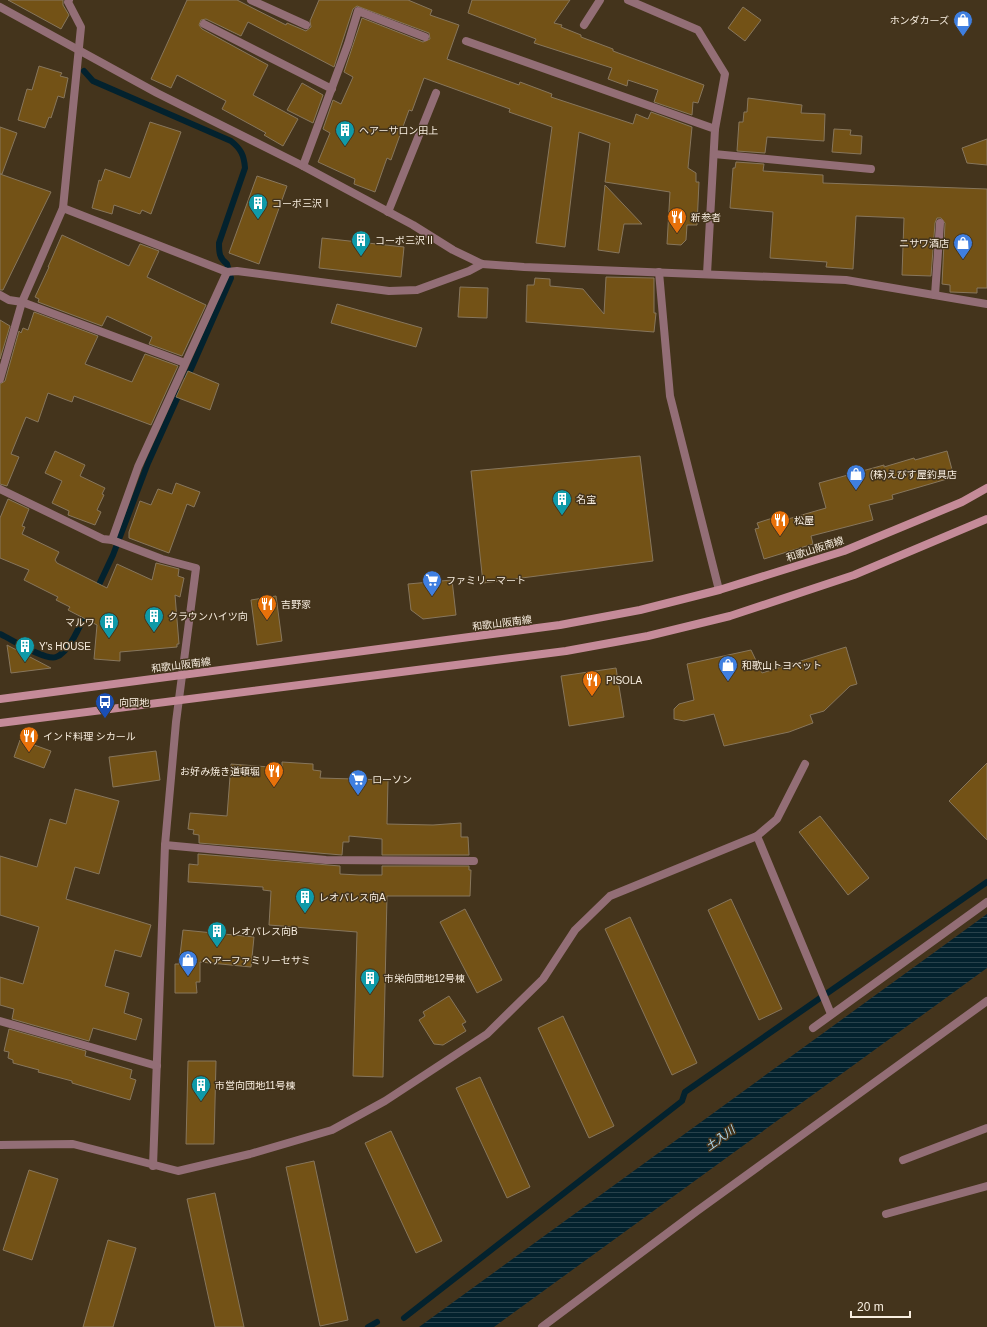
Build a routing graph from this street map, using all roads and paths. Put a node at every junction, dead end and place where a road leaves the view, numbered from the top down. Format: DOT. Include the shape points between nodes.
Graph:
graph roads {
  1 [pos="68,0"];
  2 [pos="251,0"];
  3 [pos="600,0"];
  4 [pos="628,0"];
  5 [pos="0,6"];
  6 [pos="204,24"];
  7 [pos="306,25"];
  8 [pos="584,25"];
  9 [pos="425,37"];
  10 [pos="466,41"];
  11 [pos="79,51"];
  12 [pos="332,89"];
  13 [pos="436,93"];
  14 [pos="715,129"];
  15 [pos="714,154"];
  16 [pos="303,166"];
  17 [pos="871,169"];
  18 [pos="63,208"];
  19 [pos="388,212"];
  20 [pos="940,223"];
  21 [pos="482,264"];
  22 [pos="226,272"];
  23 [pos="659,272"];
  24 [pos="707,274"];
  25 [pos="0,295"];
  26 [pos="935,295"];
  27 [pos="22,302"];
  28 [pos="987,304"];
  29 [pos="185,363"];
  30 [pos="0,379"];
  31 [pos="987,488"];
  32 [pos="0,489"];
  33 [pos="987,519"];
  34 [pos="113,540"];
  35 [pos="719,590"];
  36 [pos="183,674"];
  37 [pos="0,699"];
  38 [pos="179,700"];
  39 [pos="0,723"];
  40 [pos="805,764"];
  41 [pos="756,836"];
  42 [pos="165,845"];
  43 [pos="474,861"];
  44 [pos="987,902"];
  45 [pos="987,1001"];
  46 [pos="831,1014"];
  47 [pos="0,1021"];
  48 [pos="813,1028"];
  49 [pos="157,1066"];
  50 [pos="987,1128"];
  51 [pos="0,1145"];
  52 [pos="903,1160"];
  53 [pos="153,1166"];
  54 [pos="987,1186"];
  55 [pos="886,1214"];
  56 [pos="542,1327"];
  1 -- 11 [label="street" via="81,27"];
  2 -- 7 [label="street"];
  3 -- 8 [label="street"];
  4 -- 14 [label="street" via="698,30 725,74"];
  5 -- 11 [label="street"];
  6 -- 12 [label="street"];
  9 -- 12 [label="street" via="358,11"];
  10 -- 14 [label="street"];
  11 -- 16 [label="street"];
  11 -- 18 [label="street"];
  12 -- 16 [label="street"];
  13 -- 19 [label="street"];
  14 -- 15 [label="street"];
  15 -- 17 [label="street"];
  15 -- 24 [label="street"];
  16 -- 19 [label="street"];
  18 -- 22 [label="street"];
  18 -- 27 [label="street"];
  19 -- 21 [label="street"];
  20 -- 26 [label="street"];
  21 -- 22 [label="street" via="417,290 389,291 237,271"];
  21 -- 23 [label="street"];
  22 -- 29 [label="street"];
  23 -- 24 [label="street"];
  23 -- 35 [label="street" via="670,396"];
  24 -- 26 [label="street" via="846,280"];
  25 -- 27 [label="street" via="9,300"];
  26 -- 28 [label="street"];
  27 -- 29 [label="street"];
  27 -- 30 [label="street"];
  29 -- 34 [label="street" via="138,468"];
  31 -- 35 [label="main road, 和歌山阪南線" via="962,502 844,551"];
  32 -- 34 [label="street" via="103,539"];
  33 -- 38 [label="main road" via="854,575 730,616 648,636 566,651"];
  34 -- 36 [label="street" via="196,568"];
  35 -- 36 [label="main road, 和歌山阪南線" via="640,610 560,625"];
  36 -- 37 [label="main road, 和歌山阪南線"];
  36 -- 38 [label="street"];
  38 -- 39 [label="main road"];
  38 -- 42 [label="street"];
  40 -- 41 [label="street" via="778,819"];
  41 -- 46 [label="street"];
  41 -- 53 [label="street" via="610,896 575,930 543,979 487,1034 385,1101 332,1130 250,1154 178,1171"];
  42 -- 43 [label="street" via="326,860"];
  42 -- 49 [label="street"];
  44 -- 46 [label="street"];
  45 -- 56 [label="street" via="703,1206"];
  46 -- 48 [label="street"];
  47 -- 49 [label="street"];
  49 -- 53 [label="street"];
  50 -- 52 [label="street"];
  51 -- 53 [label="street" via="73,1144"];
  54 -- 55 [label="street"];
}
